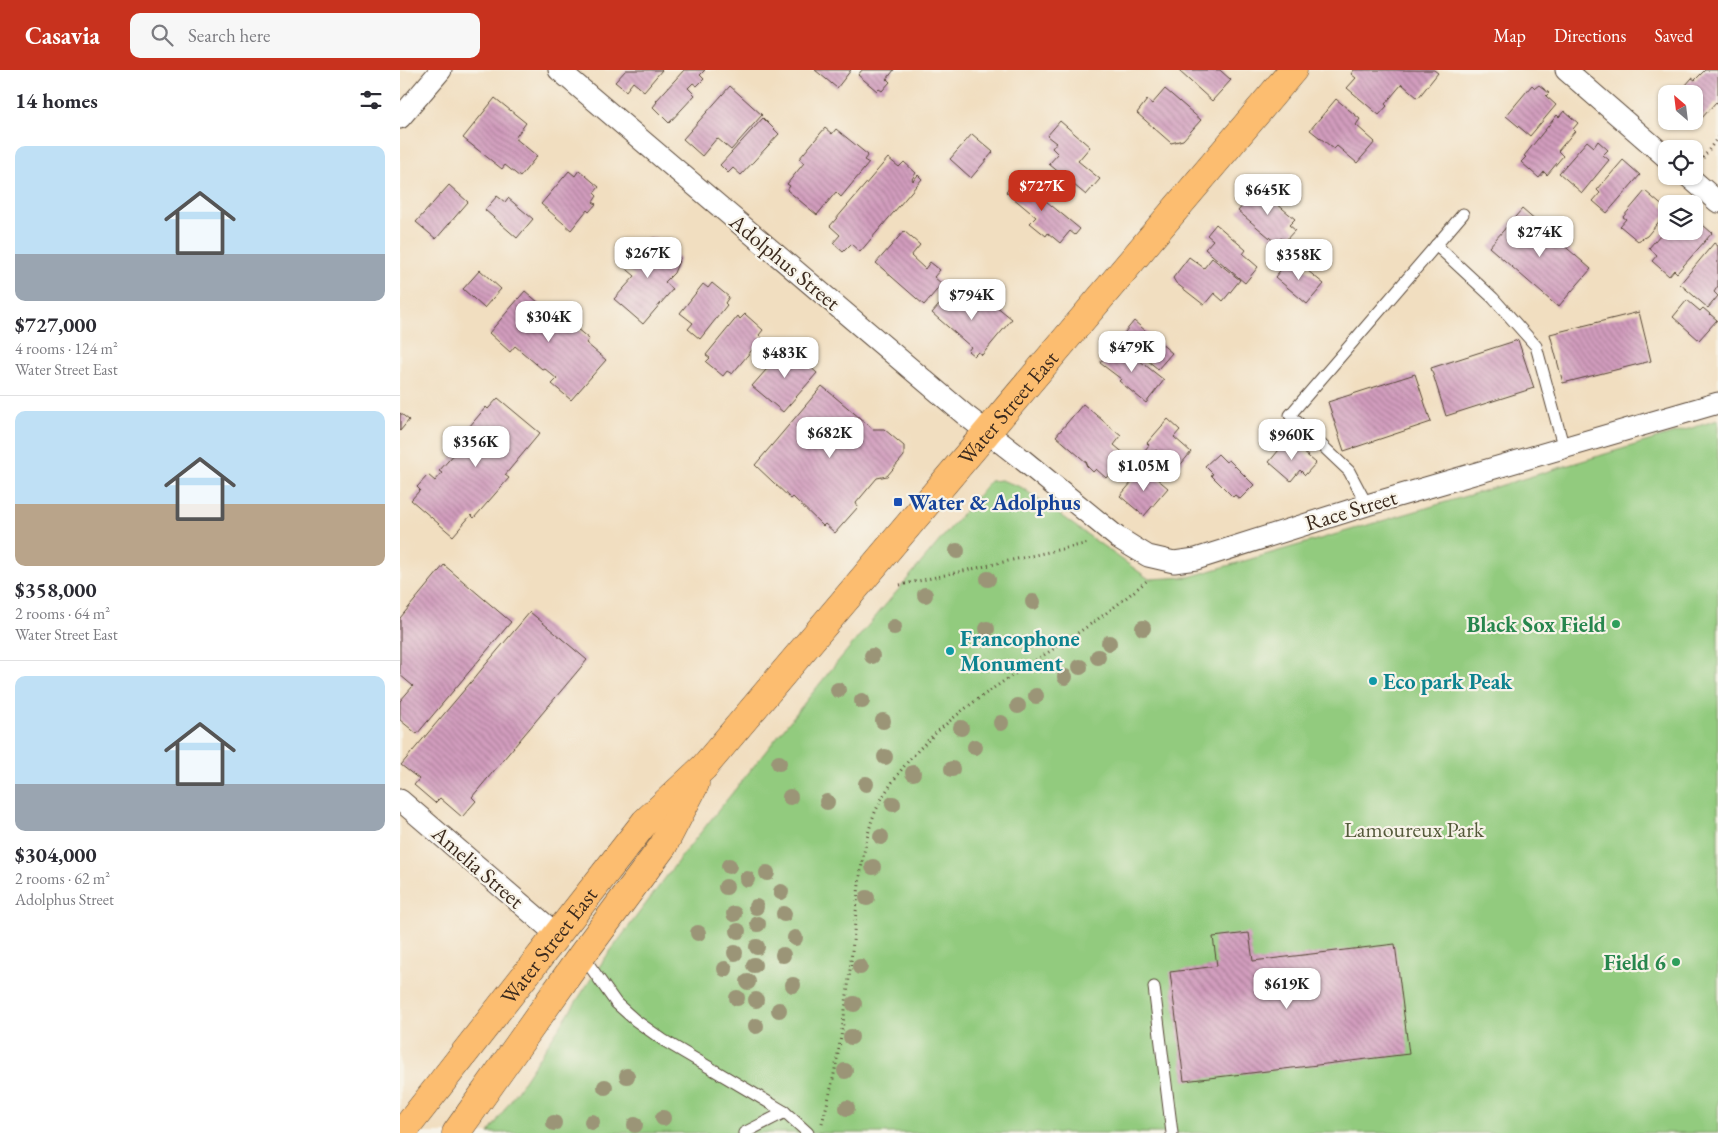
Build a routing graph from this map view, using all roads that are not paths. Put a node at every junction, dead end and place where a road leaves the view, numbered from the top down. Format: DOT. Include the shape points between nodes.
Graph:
graph roads {
  1 [pos="441,70"];
  2 [pos="559,70"];
  3 [pos="1293,70"];
  4 [pos="1566,70"];
  5 [pos="400,118"];
  6 [pos="1658,150"];
  7 [pos="1703,183"];
  8 [pos="1718,202"];
  9 [pos="1463,214"];
  10 [pos="1436,245"];
  11 [pos="1718,403"];
  12 [pos="987,432"];
  13 [pos="1564,448"];
  14 [pos="1012,451"];
  15 [pos="1367,505"];
  16 [pos="704,767"];
  17 [pos="400,800"];
  18 [pos="556,934"];
  19 [pos="582,955"];
  20 [pos="1154,987"];
  21 [pos="785,1112"];
  22 [pos="402,1133"];
  23 [pos="456,1133"];
  24 [pos="744,1133"];
  25 [pos="808,1133"];
  26 [pos="1172,1133"];
  1 -- 5 [label="street"];
  2 -- 12 [label="street, Adolphus Street"];
  3 -- 12 [label="main road, Water Street East"];
  4 -- 6 [label="street"];
  7 -- 8 [label="street"];
  9 -- 10 [label="lane"];
  10 -- 13 [label="lane" via="1493,298 1536,346"];
  10 -- 15 [label="lane" via="1290,415 1349,471"];
  11 -- 13 [label="street, Race Street"];
  12 -- 14 [label="street, Adolphus Street"];
  12 -- 16 [label="main road, Water Street East"];
  13 -- 15 [label="street, Race Street"];
  14 -- 15 [label="street, Race Street" via="1117,536 1148,556 1174,562 1196,559"];
  16 -- 18 [label="main road, Water Street East" via="644,822"];
  16 -- 19 [label="main road, Water Street East" via="663,846"];
  17 -- 18 [label="street, Amelia Street"];
  18 -- 22 [label="main road, Water Street East"];
  19 -- 21 [label="lane" via="616,1003 635,1020"];
  19 -- 23 [label="main road, Water Street East"];
  20 -- 26 [label="lane"];
  21 -- 24 [label="lane"];
  21 -- 25 [label="lane"];
}
